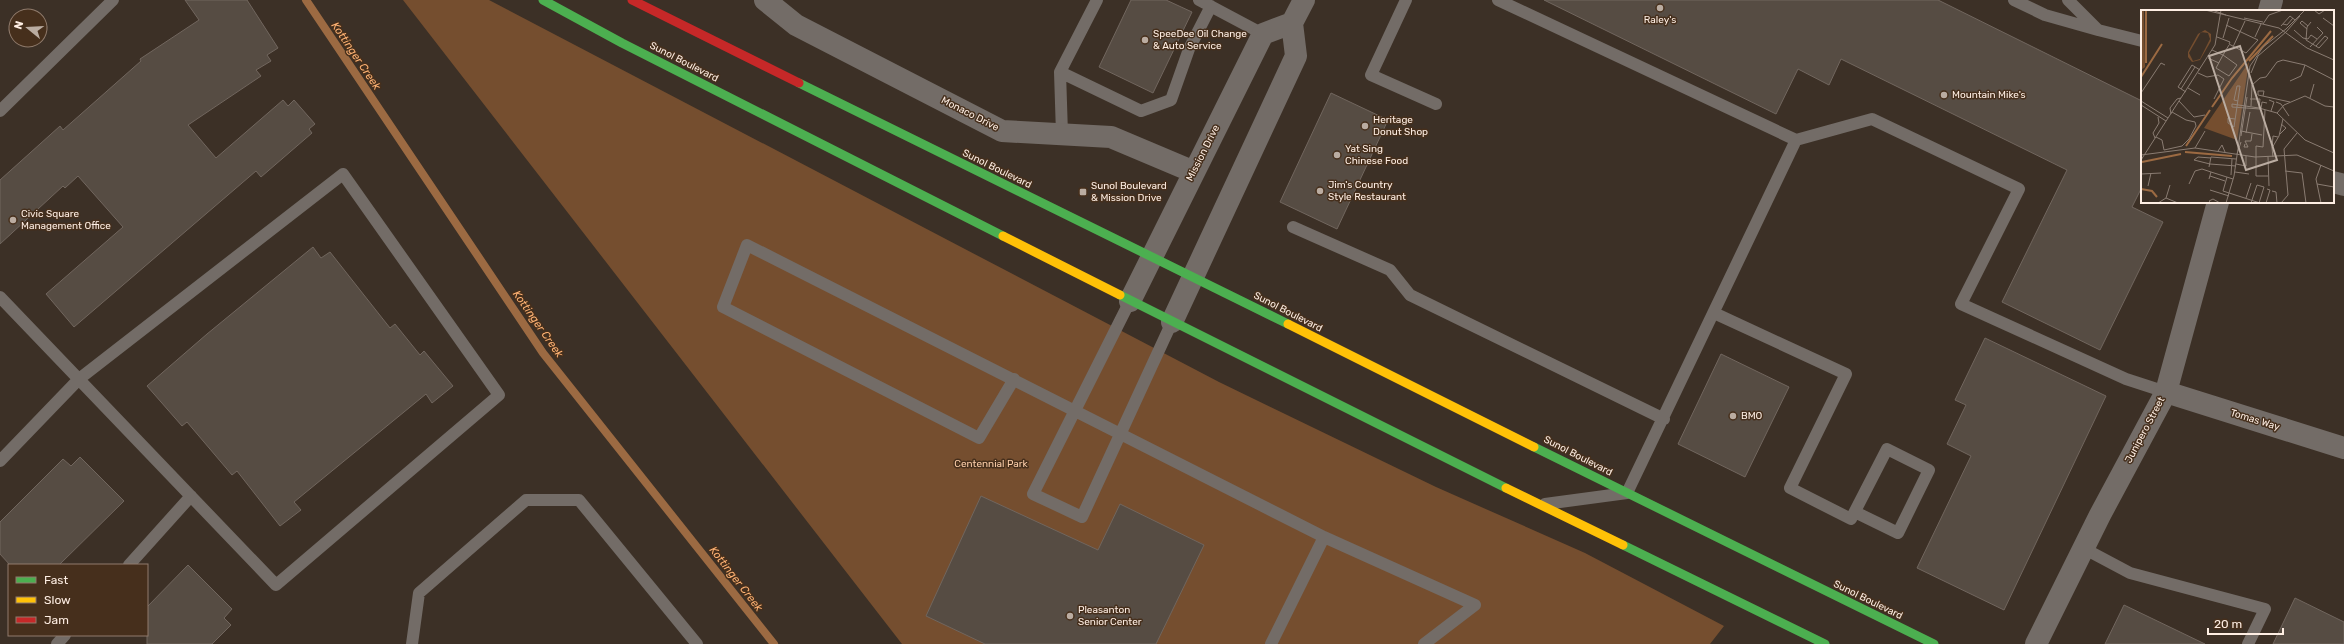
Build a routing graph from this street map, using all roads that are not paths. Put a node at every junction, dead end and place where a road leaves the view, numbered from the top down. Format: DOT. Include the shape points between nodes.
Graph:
graph roads {
  1 [pos="113,0"];
  2 [pos="543,0"];
  3 [pos="632,0"];
  4 [pos="765,0"];
  5 [pos="1097,0"];
  6 [pos="1199,0"];
  7 [pos="1304,0"];
  8 [pos="1406,0"];
  9 [pos="1498,0"];
  10 [pos="2014,0"];
  11 [pos="2068,0"];
  12 [pos="2272,0"];
  13 [pos="1211,6"];
  14 [pos="2269,10"];
  15 [pos="1292,23"];
  16 [pos="2098,30"];
  17 [pos="1263,34"];
  18 [pos="2141,41"];
  19 [pos="1060,72"];
  20 [pos="1436,104"];
  21 [pos="0,111"];
  22 [pos="1062,134"];
  23 [pos="1796,140"];
  24 [pos="1194,172"];
  25 [pos="2334,182"];
  26 [pos="2344,185"];
  27 [pos="2218,203"];
  28 [pos="1293,227"];
  29 [pos="1151,257"];
  30 [pos="1193,277"];
  31 [pos="0,297"];
  32 [pos="1130,301"];
  33 [pos="1714,313"];
  34 [pos="1172,322"];
  35 [pos="79,379"];
  36 [pos="1014,379"];
  37 [pos="2166,392"];
  38 [pos="1075,410"];
  39 [pos="1664,419"];
  40 [pos="1120,433"];
  41 [pos="2344,448"];
  42 [pos="0,461"];
  43 [pos="1627,493"];
  44 [pos="191,496"];
  45 [pos="1542,504"];
  46 [pos="1855,512"];
  47 [pos="1324,537"];
  48 [pos="2084,548"];
  49 [pos="129,564"];
  50 [pos="64,636"];
  51 [pos="57,644"];
  52 [pos="412,644"];
  53 [pos="697,644"];
  54 [pos="1271,644"];
  55 [pos="1424,644"];
  56 [pos="1825,644"];
  57 [pos="1934,644"];
  58 [pos="2036,644"];
  59 [pos="2248,644"];
  1 -- 21 [label="lane"];
  2 -- 32 [label="main road, Sunol Boulevard" via="629,47"];
  3 -- 29 [label="main road, Sunol Boulevard"];
  4 -- 22 [label="street, Monaco Drive" via="796,25 1002,131"];
  5 -- 19 [label="lane"];
  6 -- 13 [label="lane"];
  7 -- 15 [label="street"];
  8 -- 20 [label="lane" via="1371,75"];
  9 -- 23 [label="lane"];
  10 -- 16 [label="lane" via="2045,14"];
  11 -- 16 [label="lane"];
  12 -- 14 [label="street"];
  13 -- 17 [label="lane"];
  13 -- 19 [label="lane" via="1189,48 1171,100 1141,111"];
  15 -- 17 [label="street"];
  15 -- 30 [label="street" via="1296,56"];
  16 -- 18 [label="lane"];
  17 -- 24 [label="street, Mission Drive"];
  19 -- 22 [label="lane"];
  22 -- 24 [label="street, Monaco Drive" via="1112,137"];
  23 -- 33 [label="lane"];
  23 -- 37 [label="lane" via="1872,118 2019,189 1961,304 2126,380"];
  24 -- 29 [label="street, Mission Drive"];
  25 -- 26 [label="street"];
  27 -- 37 [label="street, Junipero Street"];
  28 -- 39 [label="lane" via="1390,270 1410,295"];
  29 -- 30 [label="main road, Sunol Boulevard"];
  29 -- 32 [label="street, Mission Drive"];
  30 -- 34 [label="street"];
  30 -- 43 [label="main road, Sunol Boulevard"];
  31 -- 35 [label="lane"];
  32 -- 34 [label="main road, Sunol Boulevard"];
  32 -- 38 [label="lane"];
  33 -- 39 [label="lane"];
  33 -- 46 [label="lane" via="1846,374 1790,488 1851,519"];
  34 -- 40 [label="lane"];
  34 -- 45 [label="main road, Sunol Boulevard"];
  35 -- 42 [label="lane"];
  35 -- 44 [label="lane"];
  35 -- 44 [label="lane" via="343,174 499,395 276,585"];
  36 -- 36 [label="lane" via="747,244 723,307 979,438"];
  36 -- 38 [label="lane"];
  37 -- 41 [label="street, Tomas Way"];
  37 -- 48 [label="street, Junipero Street"];
  38 -- 40 [label="lane"];
  38 -- 40 [label="lane" via="1033,494 1082,517"];
  39 -- 43 [label="lane"];
  40 -- 47 [label="lane"];
  43 -- 45 [label="lane"];
  43 -- 57 [label="main road, Sunol Boulevard"];
  44 -- 49 [label="lane"];
  45 -- 56 [label="main road, Sunol Boulevard"];
  46 -- 46 [label="lane" via="1898,533 1929,470 1887,449"];
  47 -- 54 [label="lane"];
  47 -- 55 [label="lane" via="1475,605"];
  48 -- 58 [label="street, Junipero Street"];
  48 -- 59 [label="lane" via="2130,573 2265,609"];
  50 -- 51 [label="lane"];
  52 -- 53 [label="lane" via="419,593 526,500 579,500"];
}
